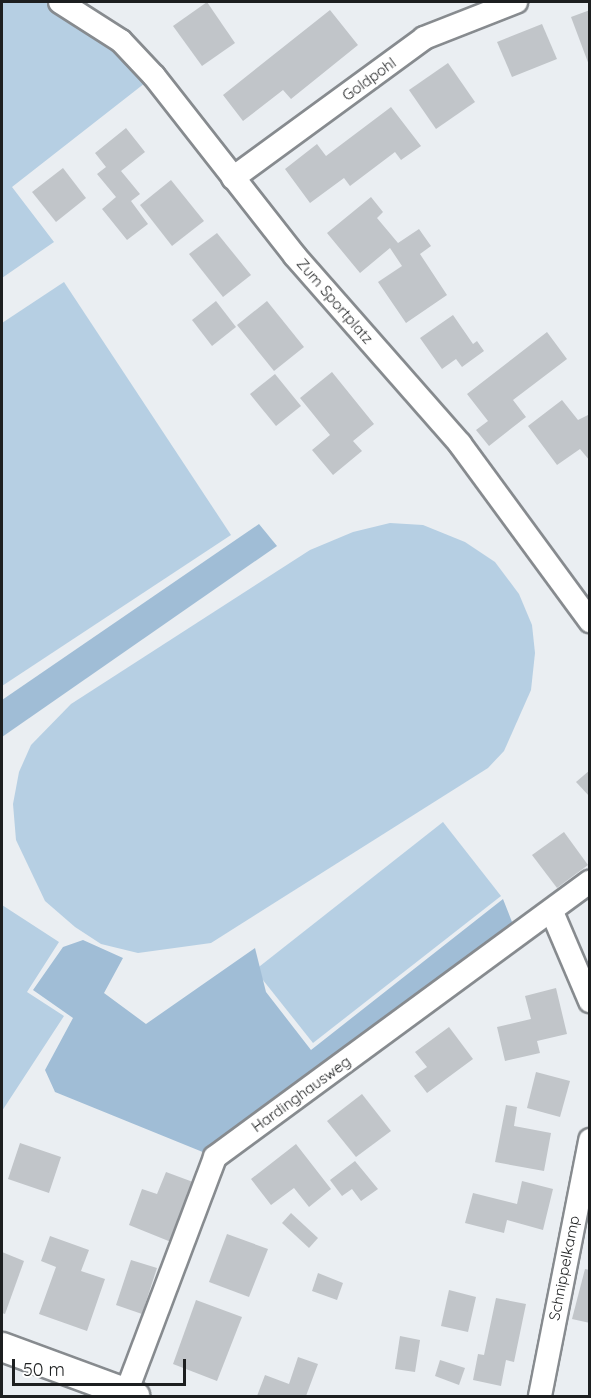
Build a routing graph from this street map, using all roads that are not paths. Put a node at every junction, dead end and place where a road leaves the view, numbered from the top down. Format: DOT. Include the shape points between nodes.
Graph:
graph roads {
  1 [pos="60,2"];
  2 [pos="516,2"];
  3 [pos="233,178"];
  4 [pos="586,610"];
  5 [pos="590,882"];
  6 [pos="552,912"];
  7 [pos="590,1001"];
  8 [pos="590,1140"];
  9 [pos="2,1347"];
  10 [pos="131,1395"];
  11 [pos="540,1396"];
  1 -- 3 [label="street, Zum Sportplatz" via="121,41 154,76"];
  2 -- 3 [label="street, Goldpohl" via="424,38"];
  3 -- 4 [label="street, Zum Sportplatz" via="295,256 460,444"];
  5 -- 6 [label="street, Hardinghausweg"];
  6 -- 7 [label="street"];
  6 -- 10 [label="street, Hardinghausweg" via="214,1157"];
  8 -- 11 [label="street, Schnippelkamp"];
  9 -- 10 [label="street"];
}
